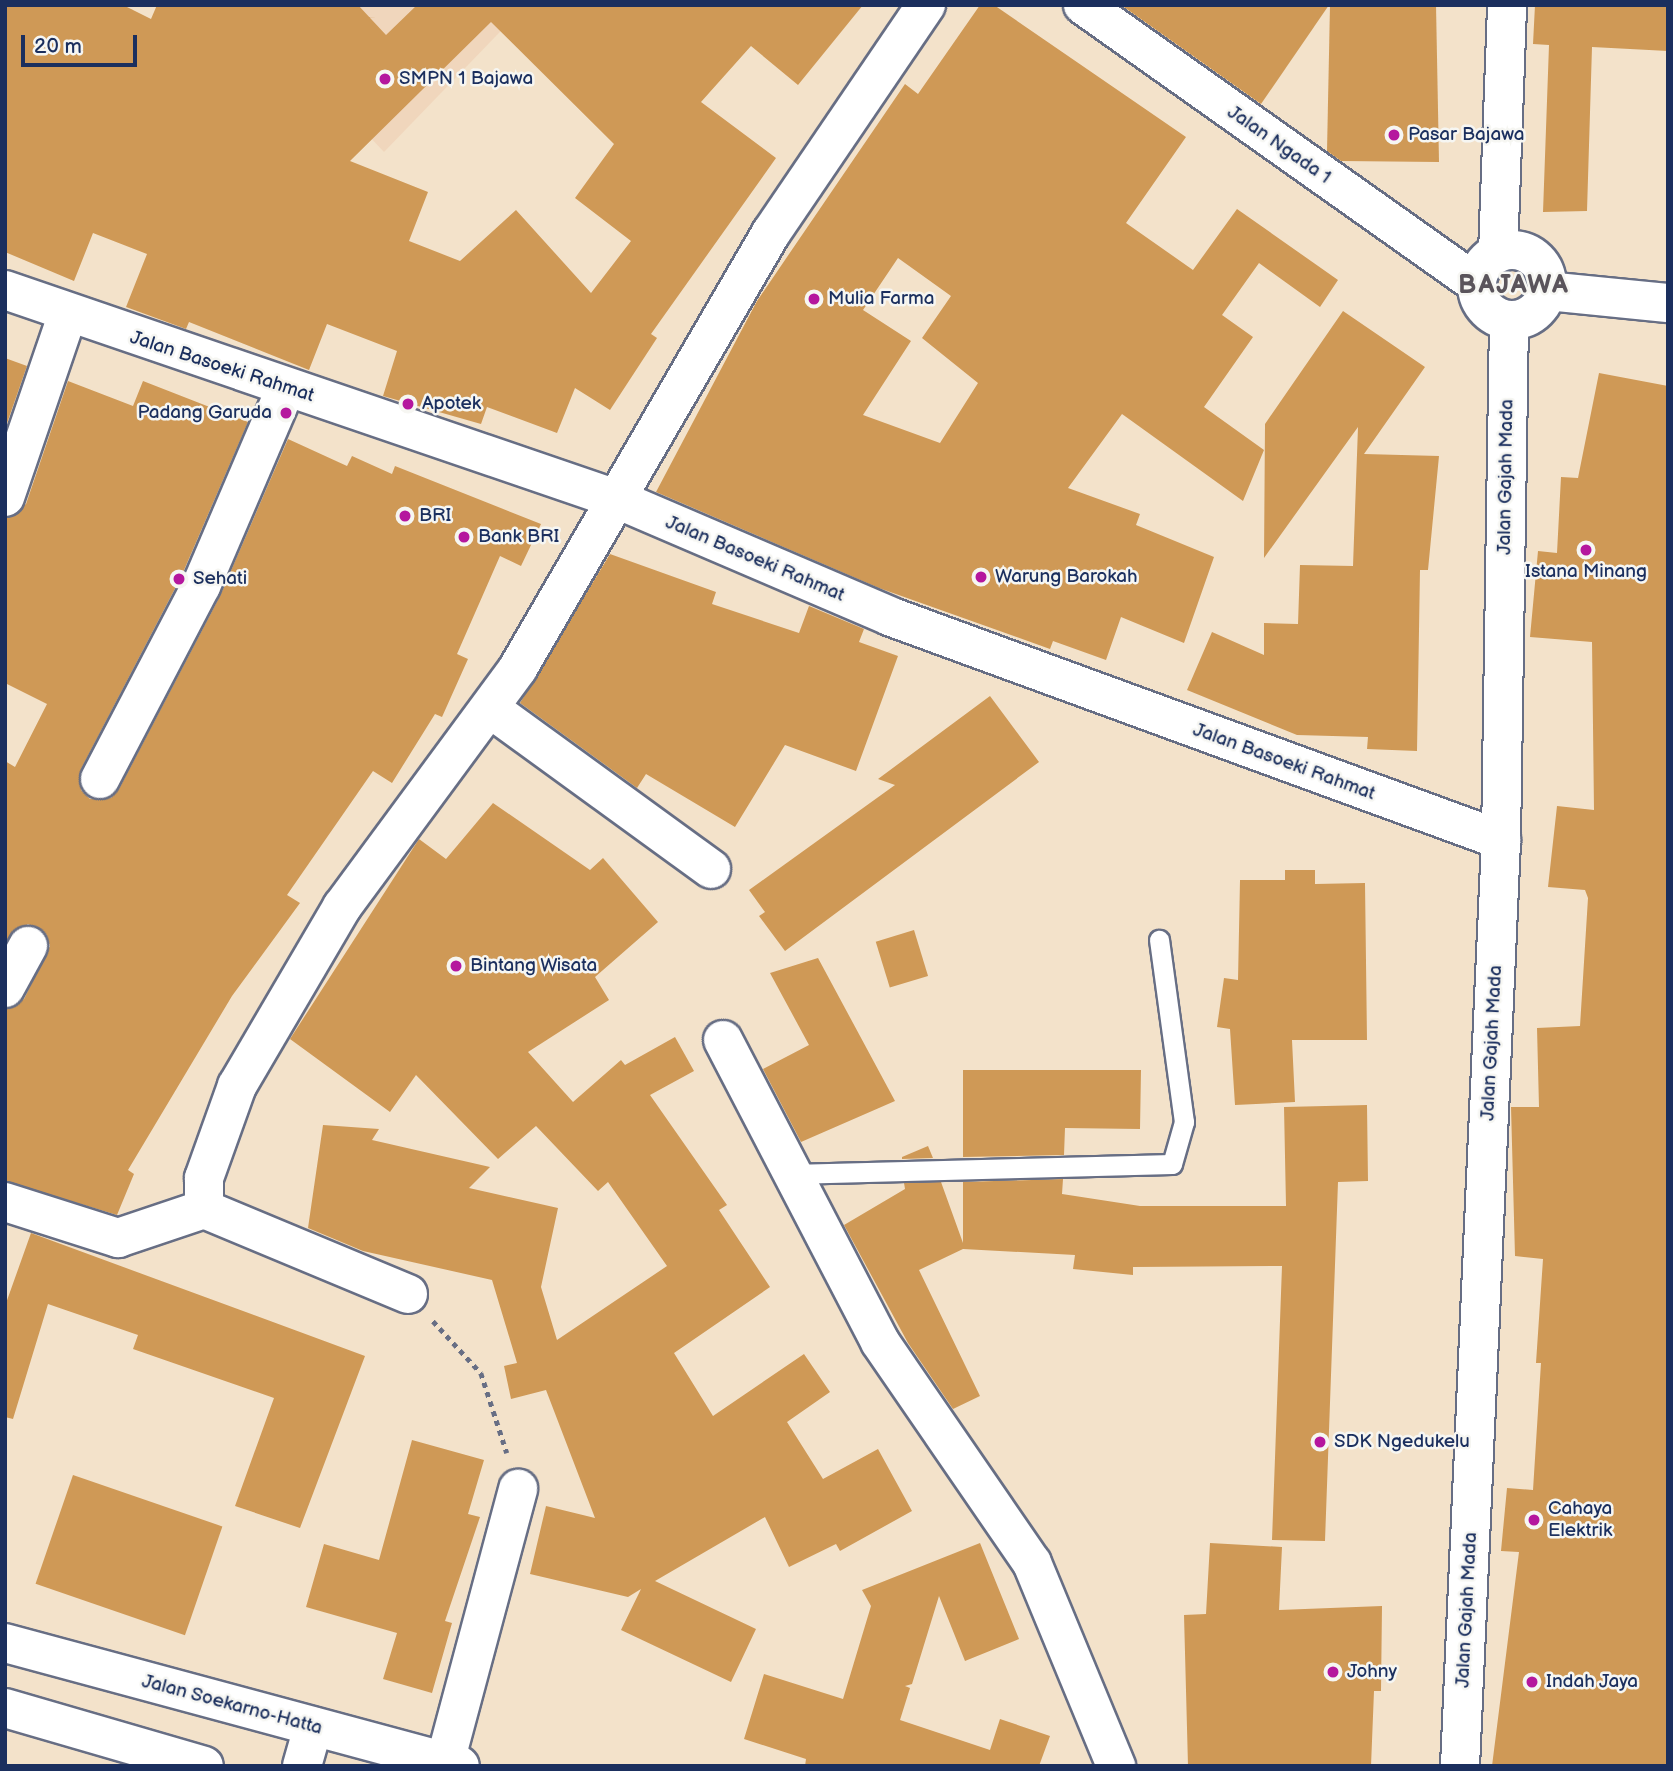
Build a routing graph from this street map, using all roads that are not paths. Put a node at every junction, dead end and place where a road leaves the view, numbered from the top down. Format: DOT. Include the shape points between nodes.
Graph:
graph roads {
  1 [pos="926,5"];
  2 [pos="1083,5"];
  3 [pos="1507,5"];
  4 [pos="1487,268"];
  5 [pos="5,290"];
  6 [pos="1547,291"];
  7 [pos="1668,303"];
  8 [pos="67,316"];
  9 [pos="1509,320"];
  10 [pos="286,388"];
  11 [pos="5,497"];
  12 [pos="619,500"];
  13 [pos="491,709"];
  14 [pos="100,779"];
  15 [pos="1501,840"];
  16 [pos="711,869"];
  17 [pos="1159,940"];
  18 [pos="28,946"];
  19 [pos="5,988"];
  20 [pos="723,1040"];
  21 [pos="791,1174"];
  22 [pos="5,1202"];
  23 [pos="204,1209"];
  24 [pos="408,1294"];
  25 [pos="518,1489"];
  26 [pos="5,1643"];
  27 [pos="5,1708"];
  28 [pos="313,1727"];
  29 [pos="452,1764"];
  30 [pos="204,1766"];
  31 [pos="302,1766"];
  32 [pos="1116,1766"];
  33 [pos="1460,1766"];
  1 -- 12 [label="main road" via="771,233"];
  2 -- 4 [label="main road, Jalan Ngada 1"];
  3 -- 4 [label="main road"];
  4 -- 6 [label="main road" via="1534,257 1545,272"];
  4 -- 9 [label="main road" via="1485,308"];
  5 -- 8 [label="main road, Jalan Basoeki Rahmat"];
  6 -- 7 [label="main road"];
  6 -- 9 [label="main road" via="1533,313"];
  8 -- 10 [label="main road, Jalan Basoeki Rahmat"];
  8 -- 11 [label="main road"];
  9 -- 15 [label="main road, Jalan Gajah Mada"];
  10 -- 12 [label="main road, Jalan Basoeki Rahmat"];
  10 -- 14 [label="main road" via="201,586"];
  12 -- 13 [label="main road"];
  12 -- 15 [label="main road, Jalan Basoeki Rahmat" via="889,616"];
  13 -- 16 [label="main road"];
  13 -- 23 [label="main road" via="342,907 243,1075 204,1178"];
  15 -- 33 [label="main road, Jalan Gajah Mada"];
  17 -- 21 [label="lane" via="1184,1122 1172,1164"];
  18 -- 19 [label="main road"];
  20 -- 21 [label="main road"];
  21 -- 32 [label="main road" via="880,1342 1026,1552"];
  22 -- 23 [label="main road" via="118,1238"];
  23 -- 24 [label="main road"];
  25 -- 29 [label="main road"];
  26 -- 28 [label="main road, Jalan Soekarno-Hatta"];
  27 -- 30 [label="main road"];
  28 -- 29 [label="main road, Jalan Soekarno-Hatta"];
  28 -- 31 [label="main road"];
}
